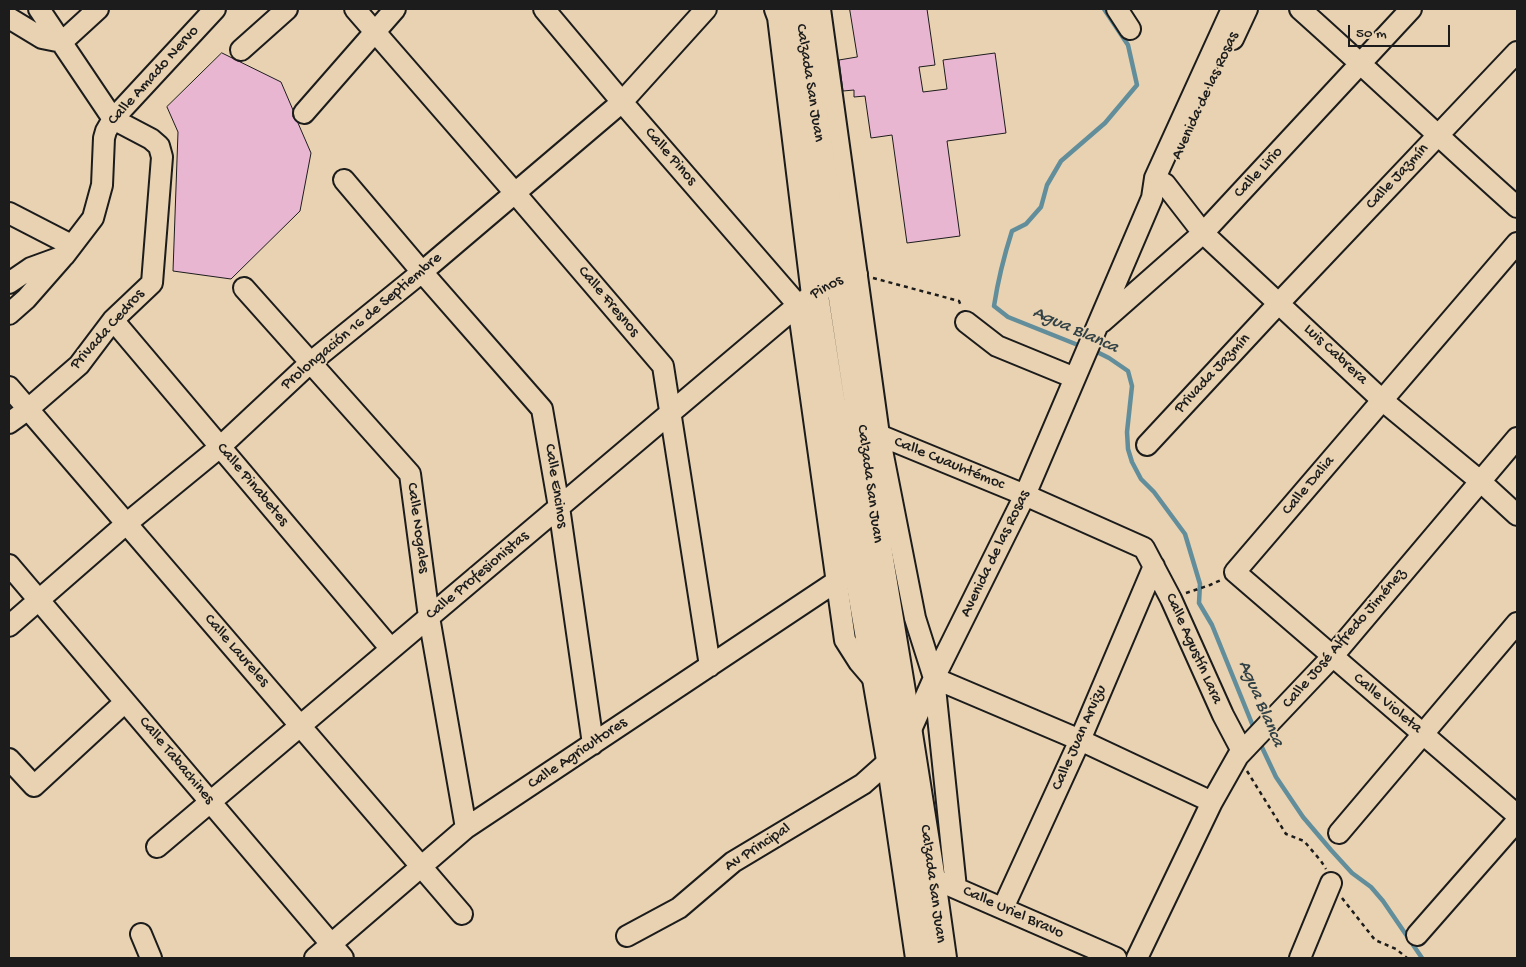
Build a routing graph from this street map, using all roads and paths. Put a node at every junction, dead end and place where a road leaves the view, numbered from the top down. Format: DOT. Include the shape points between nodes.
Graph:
graph roads {
  1 [pos="39,9"];
  2 [pos="98,9"];
  3 [pos="215,9"];
  4 [pos="287,9"];
  5 [pos="355,9"];
  6 [pos="394,9"];
  7 [pos="544,9"];
  8 [pos="706,9"];
  9 [pos="1117,9"];
  10 [pos="1232,9"];
  11 [pos="1247,9"];
  12 [pos="1300,9"];
  13 [pos="1410,9"];
  14 [pos="795,11"];
  15 [pos="9,18"];
  16 [pos="1130,29"];
  17 [pos="375,32"];
  18 [pos="62,42"];
  19 [pos="241,50"];
  20 [pos="1517,52"];
  21 [pos="1361,63"];
  22 [pos="622,102"];
  23 [pos="304,112"];
  24 [pos="113,119"];
  25 [pos="1438,135"];
  26 [pos="344,180"];
  27 [pos="1157,187"];
  28 [pos="515,193"];
  29 [pos="1517,207"];
  30 [pos="9,213"];
  31 [pos="1203,234"];
  32 [pos="1517,243"];
  33 [pos="68,251"];
  34 [pos="422,272"];
  35 [pos="848,276"];
  36 [pos="9,283"];
  37 [pos="244,288"];
  38 [pos="807,300"];
  39 [pos="1279,303"];
  40 [pos="9,314"];
  41 [pos="113,320"];
  42 [pos="966,322"];
  43 [pos="1094,334"];
  44 [pos="311,362"];
  45 [pos="1077,374"];
  46 [pos="9,387"];
  47 [pos="1382,400"];
  48 [pos="27,410"];
  49 [pos="671,412"];
  50 [pos="9,423"];
  51 [pos="871,435"];
  52 [pos="1517,438"];
  53 [pos="1147,445"];
  54 [pos="220,447"];
  55 [pos="1480,481"];
  56 [pos="1025,495"];
  57 [pos="559,507"];
  58 [pos="1517,515"];
  59 [pos="126,524"];
  60 [pos="1144,548"];
  61 [pos="9,565"];
  62 [pos="1154,566"];
  63 [pos="1235,572"];
  64 [pos="848,578"];
  65 [pos="1210,585"];
  66 [pos="1179,596"];
  67 [pos="39,601"];
  68 [pos="429,617"];
  69 [pos="1517,623"];
  70 [pos="9,626"];
  71 [pos="391,649"];
  72 [pos="1332,657"];
  73 [pos="710,666"];
  74 [pos="934,678"];
  75 [pos="125,702"];
  76 [pos="301,726"];
  77 [pos="909,734"];
  78 [pos="939,734"];
  79 [pos="1423,734"];
  80 [pos="1080,740"];
  81 [pos="593,744"];
  82 [pos="1243,750"];
  83 [pos="9,759"];
  84 [pos="890,760"];
  85 [pos="211,802"];
  86 [pos="1212,802"];
  87 [pos="1517,815"];
  88 [pos="1517,821"];
  89 [pos="466,828"];
  90 [pos="1339,833"];
  91 [pos="157,847"];
  92 [pos="421,867"];
  93 [pos="1331,883"];
  94 [pos="932,884"];
  95 [pos="1003,908"];
  96 [pos="462,914"];
  97 [pos="141,934"];
  98 [pos="1417,935"];
  99 [pos="627,936"];
  100 [pos="1400,945"];
  101 [pos="1396,948"];
  102 [pos="337,951"];
  103 [pos="151,958"];
  104 [pos="315,958"];
  105 [pos="918,958"];
  106 [pos="942,958"];
  107 [pos="1116,958"];
  108 [pos="1137,958"];
  109 [pos="1300,958"];
  110 [pos="1407,958"];
  1 -- 18 [label="street"];
  2 -- 18 [label="street"];
  3 -- 24 [label="street, Calle Amado Nervo"];
  4 -- 19 [label="street"];
  5 -- 17 [label="street, Calle Fresnos"];
  6 -- 17 [label="street"];
  7 -- 22 [label="street, Calle Pinos"];
  8 -- 22 [label="street, Prolongación 16 de Septiembre"];
  9 -- 16 [label="street"];
  10 -- 27 [label="street, Avenida de las Rosas"];
  11 -- 27 [label="street, Avenida de las Rosas"];
  12 -- 21 [label="street"];
  13 -- 21 [label="street, Calle Lirio"];
  14 -- 35 [label="main road, Calzada San Juan"];
  14 -- 38 [label="main road, Calzada San Juan"];
  15 -- 18 [label="street" via="42,38"];
  17 -- 23 [label="street"];
  17 -- 28 [label="street, Calle Fresnos"];
  18 -- 24 [label="street"];
  20 -- 25 [label="street, Calle Jazmín"];
  21 -- 25 [label="street"];
  21 -- 31 [label="street, Calle Lirio"];
  22 -- 28 [label="street, Prolongación 16 de Septiembre"];
  22 -- 38 [label="street, Calle Pinos"];
  24 -- 33 [label="street, Calle Amado Nervo" via="104,138 102,185 93,218"];
  24 -- 41 [label="street, Privada Cedros" via="151,139 160,146 162,157 152,283"];
  25 -- 29 [label="street"];
  25 -- 39 [label="street, Calle Jazmín"];
  26 -- 34 [label="street, Calle Encinos"];
  27 -- 31 [label="street, Luis Cabrera"];
  27 -- 43 [label="street"];
  28 -- 34 [label="street, Prolongación 16 de Septiembre"];
  28 -- 49 [label="street, Calle Fresnos" via="663,366"];
  30 -- 33 [label="street"];
  31 -- 39 [label="street, Luis Cabrera"];
  31 -- 43 [label="street, Calle Lirio"];
  32 -- 47 [label="street, Calle Dalia"];
  33 -- 36 [label="street, Calle Amado Nervo" via="31,268"];
  33 -- 40 [label="street, Calle Amado Nervo"];
  34 -- 44 [label="street, Prolongación 16 de Septiembre"];
  34 -- 57 [label="street, Calle Encinos" via="542,408"];
  35 -- 38 [label="street, Pinos"];
  35 -- 42 [label="path" via="959,301"];
  35 -- 51 [label="main road, Calzada San Juan"];
  37 -- 44 [label="street, Calle Nogales"];
  38 -- 49 [label="street, Calle Profesionistas"];
  38 -- 64 [label="main road, Calzada San Juan"];
  39 -- 47 [label="street, Luis Cabrera"];
  39 -- 53 [label="street, Privada Jazmín"];
  41 -- 48 [label="street, Privada Cedros" via="79,364"];
  41 -- 54 [label="street, Calle Pinabetes"];
  42 -- 45 [label="street" via="998,346"];
  43 -- 45 [label="street, Avenida de las Rosas"];
  44 -- 54 [label="street, Prolongación 16 de Septiembre"];
  44 -- 68 [label="street, Calle Nogales" via="410,474"];
  45 -- 56 [label="street, Avenida de las Rosas"];
  46 -- 48 [label="street, Calle Laureles"];
  47 -- 55 [label="street, Luis Cabrera"];
  47 -- 63 [label="street, Calle Dalia"];
  48 -- 50 [label="street, Privada Cedros"];
  48 -- 59 [label="street, Calle Laureles"];
  49 -- 57 [label="street, Calle Profesionistas"];
  49 -- 73 [label="street, Calle Fresnos"];
  51 -- 56 [label="street, Calle Cuauhtémoc"];
  51 -- 74 [label="street" via="915,618"];
  51 -- 77 [label="main road, Calzada San Juan" via="880,559"];
  52 -- 55 [label="street, Calle José Alfredo Jiménez"];
  54 -- 59 [label="street, Prolongación 16 de Septiembre"];
  54 -- 71 [label="street, Calle Pinabetes"];
  55 -- 58 [label="street, Luis Cabrera"];
  55 -- 72 [label="street, Calle José Alfredo Jiménez"];
  56 -- 60 [label="street, Calle Cuauhtémoc"];
  56 -- 74 [label="street, Avenida de las Rosas"];
  57 -- 68 [label="street, Calle Profesionistas"];
  57 -- 81 [label="street, Calle Encinos"];
  59 -- 67 [label="street, Prolongación 16 de Septiembre"];
  59 -- 76 [label="street, Calle Laureles"];
  60 -- 62 [label="street, Calle Agustín Lara"];
  61 -- 67 [label="street, Calle Tabachines"];
  62 -- 80 [label="street, Calle Juan Arvizu"];
  62 -- 82 [label="street, Calle Agustín Lara" via="1223,715"];
  63 -- 72 [label="street, Calle Violeta"];
  64 -- 73 [label="street, Calle Agricultores"];
  64 -- 84 [label="main road, Calzada San Juan" via="876,683"];
  65 -- 66 [label="path"];
  67 -- 70 [label="street, Prolongación 16 de Septiembre"];
  67 -- 75 [label="street, Calle Tabachines"];
  68 -- 71 [label="street, Calle Profesionistas"];
  68 -- 89 [label="street, Calle Nogales"];
  69 -- 79 [label="street"];
  71 -- 76 [label="street, Calle Profesionistas"];
  72 -- 79 [label="street, Calle Violeta"];
  72 -- 82 [label="street, Calle José Alfredo Jiménez"];
  73 -- 81 [label="street, Calle Agricultores"];
  74 -- 77 [label="street, Avenida de las Rosas"];
  74 -- 78 [label="street"];
  74 -- 80 [label="street"];
  75 -- 83 [label="street" via="34,786"];
  75 -- 85 [label="street, Calle Tabachines"];
  76 -- 85 [label="street, Calle Profesionistas"];
  76 -- 92 [label="street, Calle Laureles"];
  77 -- 78 [label="street"];
  77 -- 84 [label="street, Avenida de las Rosas"];
  77 -- 94 [label="main road, Calzada San Juan"];
  78 -- 94 [label="street"];
  79 -- 87 [label="street, Calle Violeta"];
  79 -- 90 [label="street"];
  80 -- 86 [label="street"];
  80 -- 95 [label="street, Calle Juan Arvizu"];
  81 -- 89 [label="street, Calle Agricultores"];
  82 -- 86 [label="street, Calle José Alfredo Jiménez"];
  82 -- 93 [label="path" via="1286,834 1304,841 1321,861"];
  84 -- 94 [label="main road, Calzada San Juan"];
  84 -- 99 [label="street, Av Principal" via="863,784 733,862 679,908"];
  85 -- 91 [label="street, Calle Profesionistas"];
  85 -- 102 [label="street, Calle Tabachines"];
  86 -- 108 [label="street, Calle José Alfredo Jiménez"];
  88 -- 98 [label="street"];
  89 -- 92 [label="street, Calle Agricultores"];
  92 -- 96 [label="street, Calle Laureles"];
  92 -- 102 [label="street, Calle Agricultores"];
  93 -- 101 [label="path" via="1375,940"];
  93 -- 109 [label="street"];
  94 -- 95 [label="street, Calle Uriel Bravo"];
  94 -- 105 [label="main road, Calzada San Juan"];
  94 -- 106 [label="main road, Calzada San Juan"];
  95 -- 107 [label="street, Calle Uriel Bravo"];
  97 -- 103 [label="street"];
  100 -- 101 [label="path"];
  101 -- 110 [label="path"];
  102 -- 104 [label="street, Calle Agricultores"];
}
